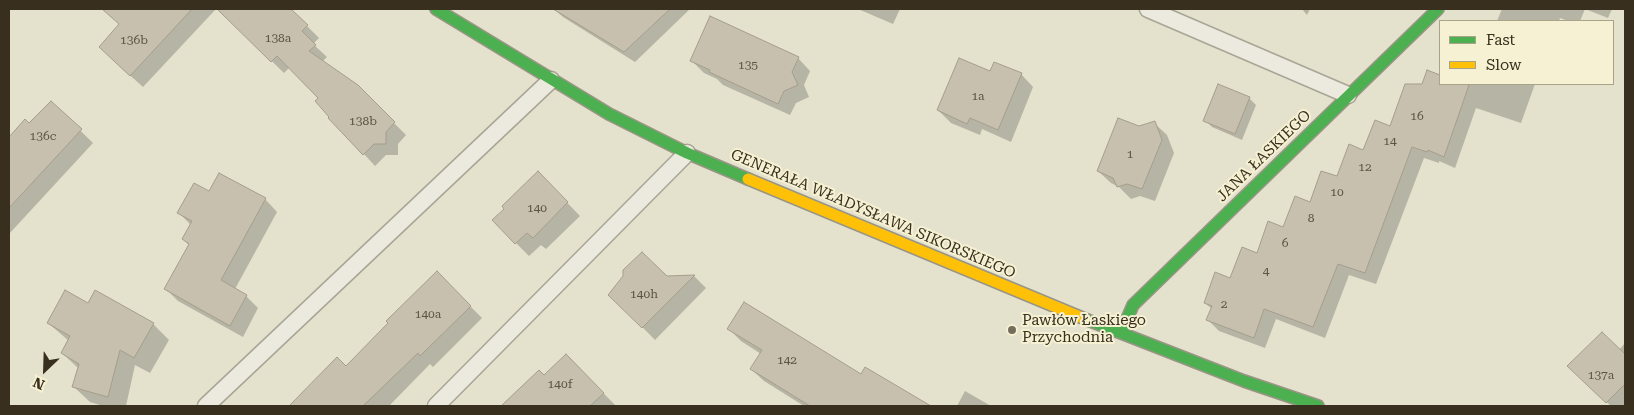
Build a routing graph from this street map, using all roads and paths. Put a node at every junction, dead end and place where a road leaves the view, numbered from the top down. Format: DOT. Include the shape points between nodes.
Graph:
graph roads {
  1 [pos="436,9"];
  2 [pos="1148,9"];
  3 [pos="1438,9"];
  4 [pos="550,80"];
  5 [pos="1348,95"];
  6 [pos="687,153"];
  7 [pos="1121,333"];
  8 [pos="206,406"];
  9 [pos="436,406"];
  10 [pos="1318,406"];
  1 -- 4 [label="street, GENERAŁA WŁADYSŁAWA SIKORSKIEGO"];
  2 -- 5 [label="lane"];
  3 -- 5 [label="street, JANA ŁASKIEGO"];
  4 -- 6 [label="street, GENERAŁA WŁADYSŁAWA SIKORSKIEGO"];
  4 -- 8 [label="lane"];
  5 -- 7 [label="street, JANA ŁASKIEGO" via="1133,305"];
  6 -- 7 [label="street, GENERAŁA WŁADYSŁAWA SIKORSKIEGO"];
  6 -- 9 [label="lane"];
  7 -- 10 [label="street, GENERAŁA WŁADYSŁAWA SIKORSKIEGO"];
}
